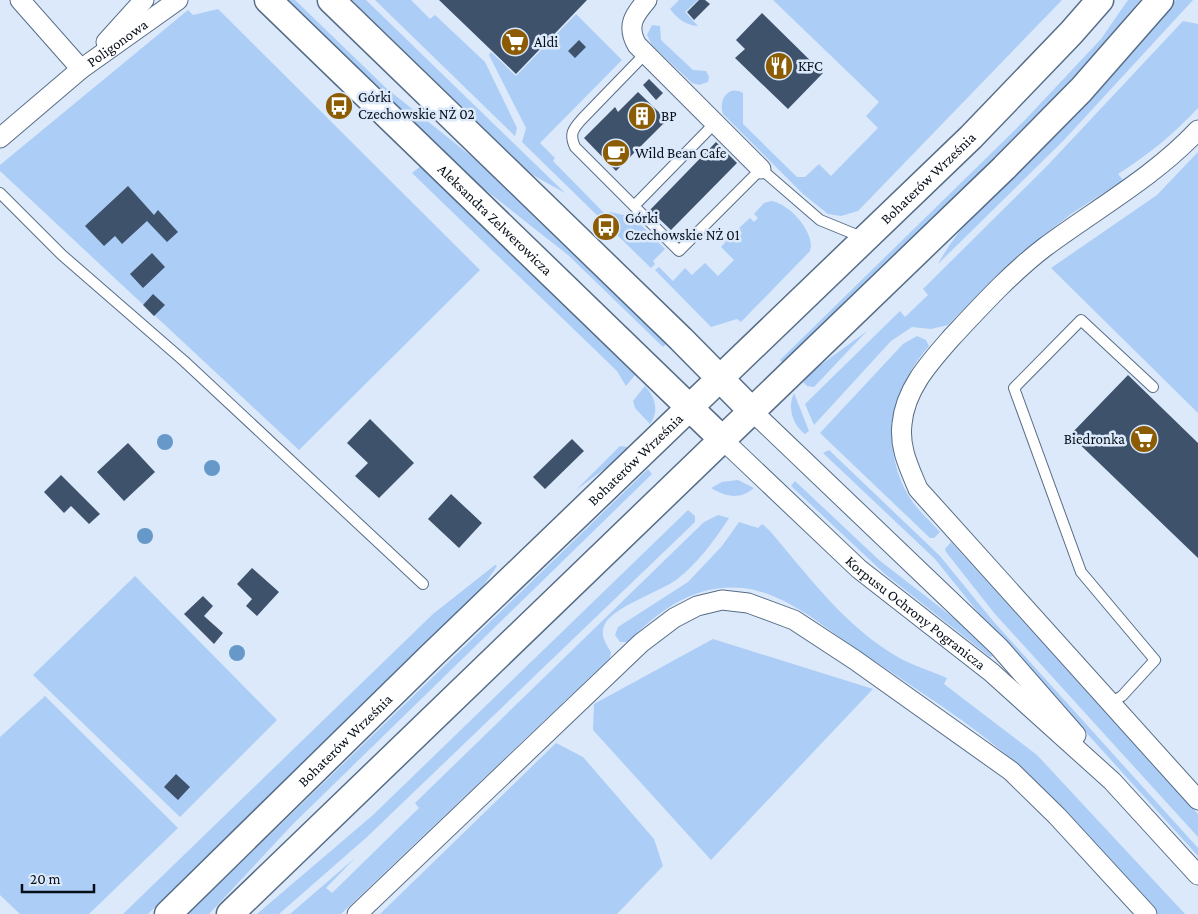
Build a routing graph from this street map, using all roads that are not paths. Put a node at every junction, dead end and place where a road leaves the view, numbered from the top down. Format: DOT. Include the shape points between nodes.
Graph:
graph roads {
  1 [pos="20,0"];
  2 [pos="144,0"];
  3 [pos="178,0"];
  4 [pos="268,0"];
  5 [pos="331,0"];
  6 [pos="648,0"];
  7 [pos="1100,0"];
  8 [pos="1160,0"];
  9 [pos="645,54"];
  10 [pos="81,69"];
  11 [pos="714,123"];
  12 [pos="1198,130"];
  13 [pos="0,138"];
  14 [pos="761,169"];
  15 [pos="0,193"];
  16 [pos="634,206"];
  17 [pos="868,239"];
  18 [pos="721,380"];
  19 [pos="1153,387"];
  20 [pos="690,410"];
  21 [pos="753,412"];
  22 [pos="723,440"];
  23 [pos="423,584"];
  24 [pos="1110,703"];
  25 [pos="1112,781"];
  26 [pos="1198,800"];
  27 [pos="1198,875"];
  28 [pos="168,914"];
  29 [pos="230,914"];
  30 [pos="357,914"];
  31 [pos="1147,914"];
  1 -- 10 [label="street"];
  2 -- 10 [label="street, Poligonowa"];
  3 -- 10 [label="street, Poligonowa"];
  4 -- 20 [label="main road, Aleksandra Zelwerowicza"];
  5 -- 18 [label="main road"];
  6 -- 9 [label="street" via="630,25 632,36"];
  7 -- 17 [label="main road, Bohaterów Września" via="1014,94"];
  8 -- 21 [label="main road" via="1037,135"];
  9 -- 11 [label="street"];
  9 -- 16 [label="lane" via="573,129 571,138 574,147"];
  10 -- 13 [label="street, Poligonowa"];
  11 -- 14 [label="street"];
  11 -- 16 [label="lane"];
  12 -- 24 [label="street" via="1165,161 1042,249 980,307 923,370 909,396 902,423 902,452 918,489"];
  14 -- 16 [label="lane" via="679,252"];
  14 -- 17 [label="lane" via="820,220"];
  15 -- 23 [label="lane" via="62,254 184,361"];
  17 -- 18 [label="main road, Bohaterów Września"];
  18 -- 20 [label="main road, Bohaterów Września"];
  18 -- 21 [label="main road"];
  19 -- 24 [label="lane" via="1081,320 1014,388 1081,572 1155,660 1122,696"];
  20 -- 22 [label="main road, Aleksandra Zelwerowicza"];
  20 -- 28 [label="main road, Bohaterów Września" via="422,664"];
  21 -- 22 [label="main road"];
  21 -- 25 [label="street, Korpusu Ochrony Pogranicza" via="999,647 1092,753"];
  22 -- 25 [label="street, Korpusu Ochrony Pogranicza" via="860,569 991,672"];
  22 -- 29 [label="main road"];
  24 -- 26 [label="street"];
  25 -- 27 [label="street, Korpusu Ochrony Pogranicza"];
  30 -- 31 [label="street" via="641,643 674,618 697,606 722,600 748,603 794,620 967,738 1011,771 1050,809"];
}
